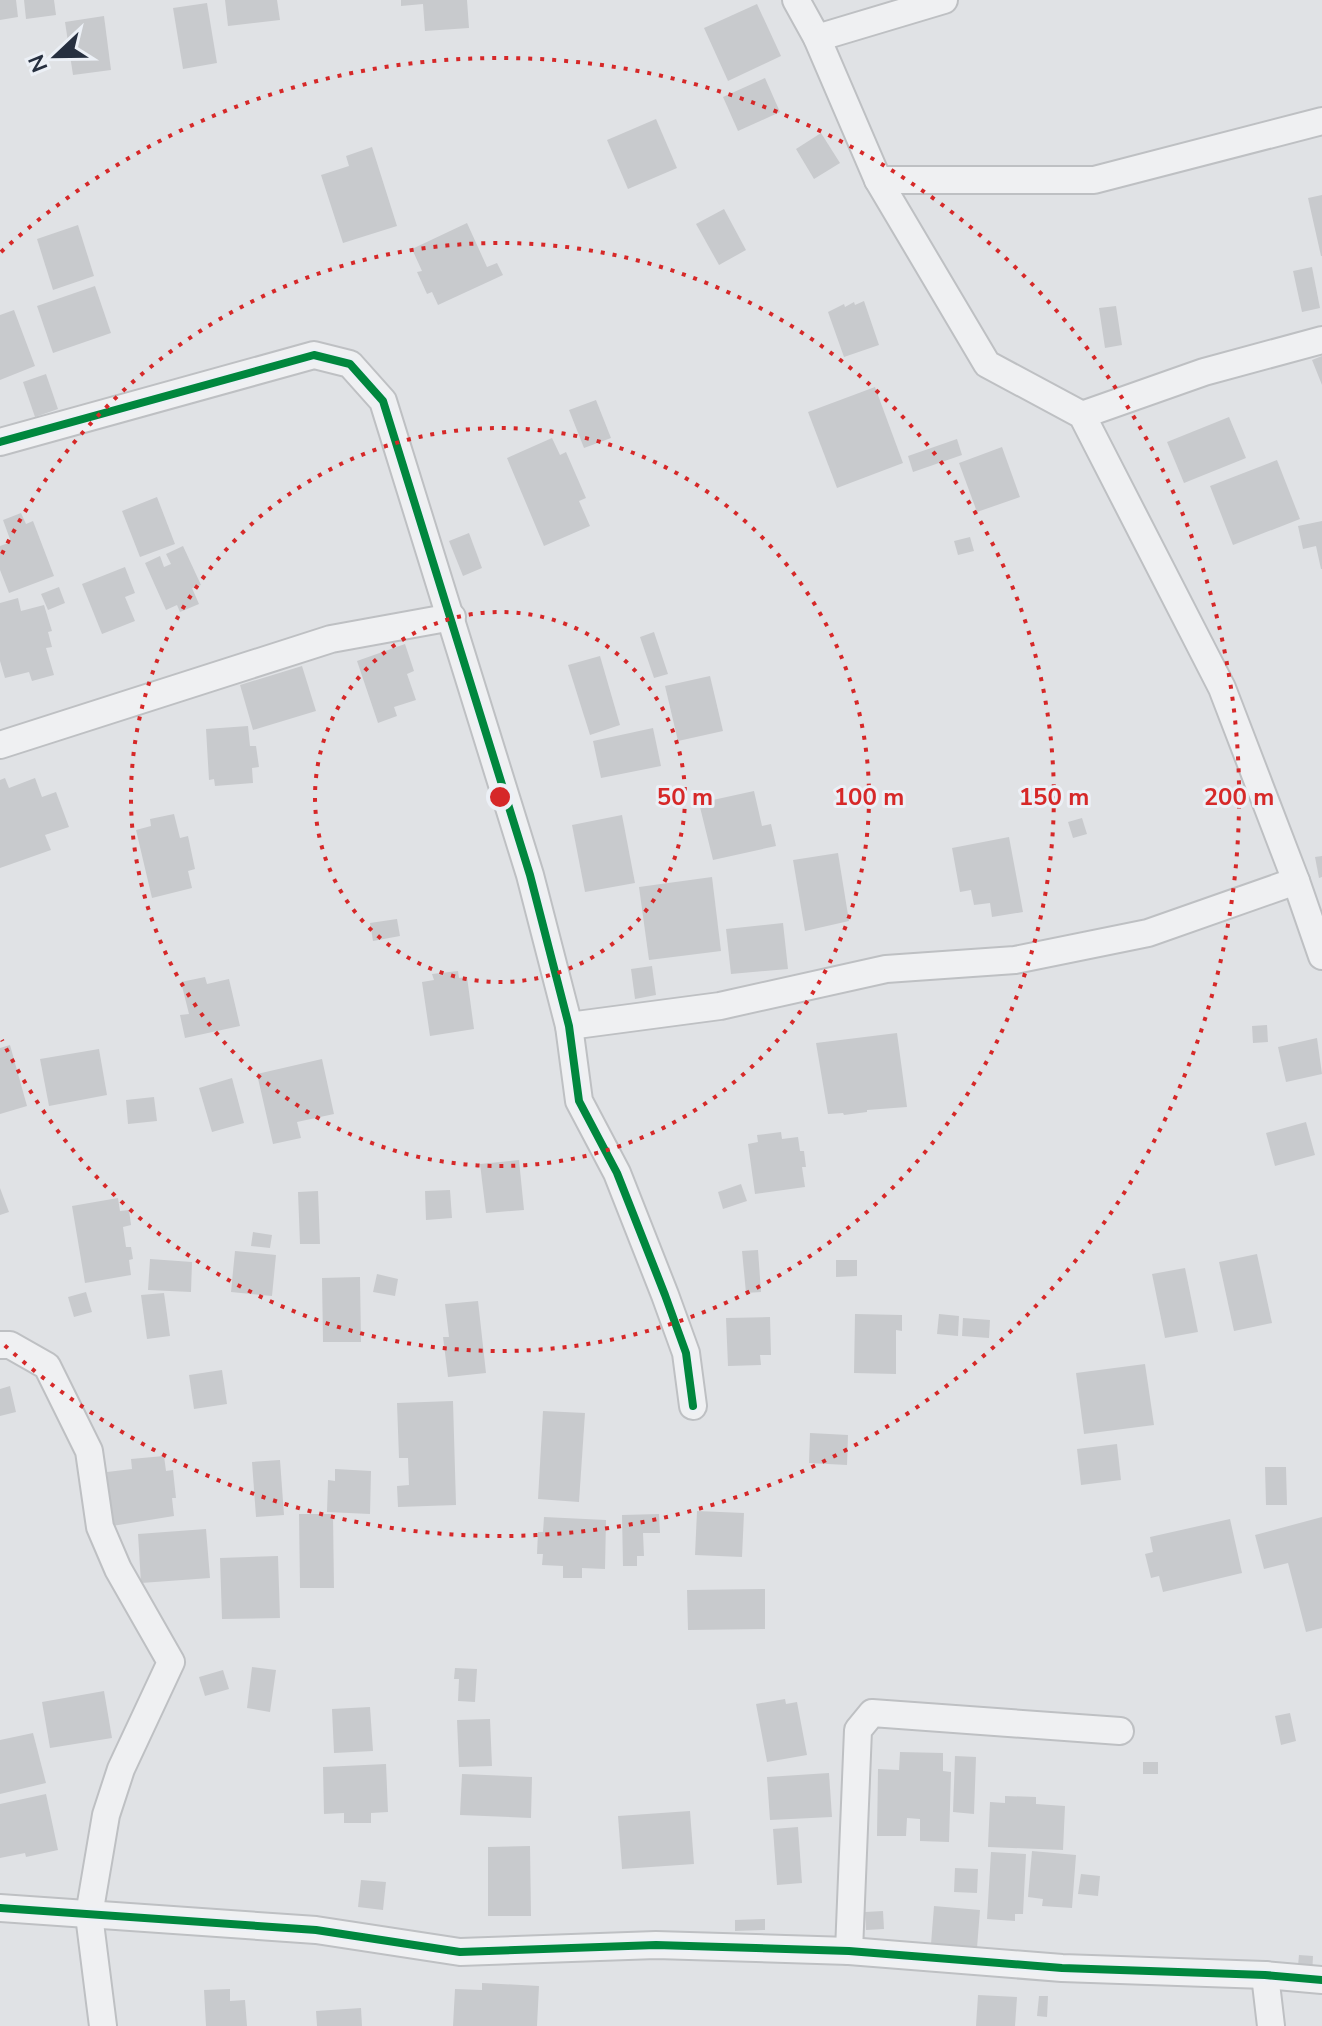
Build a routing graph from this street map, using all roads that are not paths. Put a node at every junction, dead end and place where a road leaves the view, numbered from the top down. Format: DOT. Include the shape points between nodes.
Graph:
graph roads {
  1 [pos="796,0"];
  2 [pos="944,0"];
  3 [pos="817,38"];
  4 [pos="1322,121"];
  5 [pos="878,180"];
  6 [pos="1322,340"];
  7 [pos="1082,415"];
  8 [pos="0,442"];
  9 [pos="452,617"];
  10 [pos="0,745"];
  11 [pos="1296,881"];
  12 [pos="1322,956"];
  13 [pos="569,1026"];
  14 [pos="0,1345"];
  15 [pos="693,1406"];
  16 [pos="1120,1731"];
  17 [pos="0,1908"];
  18 [pos="89,1915"];
  19 [pos="849,1951"];
  20 [pos="1265,1975"];
  21 [pos="1322,1980"];
  22 [pos="103,2026"];
  23 [pos="1271,2026"];
  1 -- 3 [label="street"];
  2 -- 3 [label="street"];
  3 -- 5 [label="street"];
  4 -- 5 [label="street" via="1094,180"];
  5 -- 7 [label="street" via="987,364"];
  6 -- 7 [label="street" via="1204,372"];
  7 -- 11 [label="street" via="1222,688"];
  8 -- 9 [label="street" via="314,355 350,364 383,401"];
  9 -- 10 [label="street" via="331,639"];
  9 -- 13 [label="street" via="530,875"];
  11 -- 12 [label="street"];
  11 -- 13 [label="street" via="1148,933 1015,960 886,969 720,1006"];
  13 -- 15 [label="street" via="579,1101 617,1173 665,1295 686,1353"];
  14 -- 18 [label="street" via="10,1345 47,1366 89,1451 100,1527 171,1662 121,1769"];
  16 -- 19 [label="street" via="872,1713 858,1730"];
  17 -- 18 [label="street"];
  18 -- 19 [label="street" via="316,1930 460,1952 656,1945"];
  18 -- 22 [label="street"];
  19 -- 20 [label="street" via="1062,1968"];
  20 -- 21 [label="street"];
  20 -- 23 [label="street"];
}
